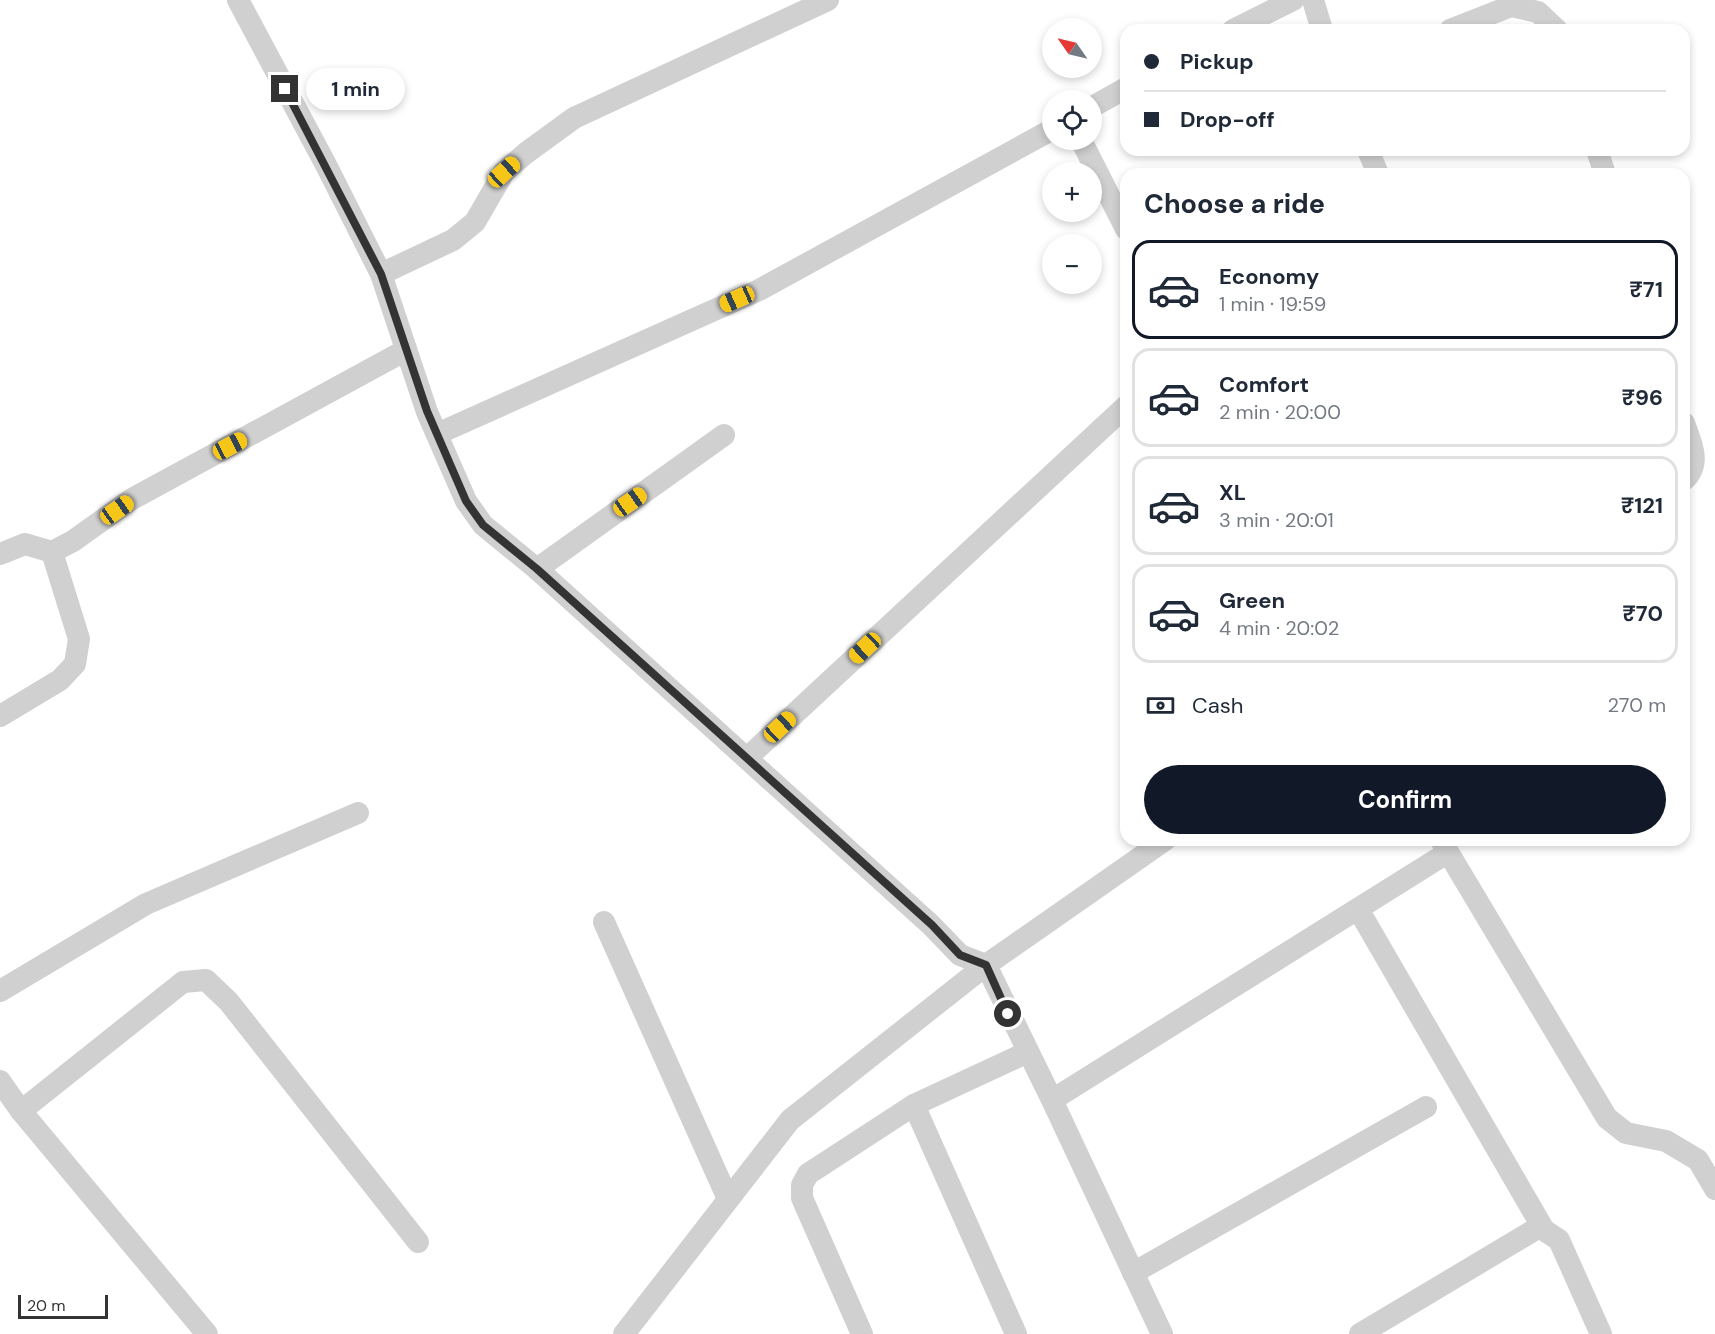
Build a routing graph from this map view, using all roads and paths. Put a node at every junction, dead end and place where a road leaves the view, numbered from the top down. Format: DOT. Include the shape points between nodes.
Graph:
graph roads {
  1 [pos="238,0"];
  2 [pos="828,0"];
  3 [pos="1293,0"];
  4 [pos="1313,0"];
  5 [pos="1245,24"];
  6 [pos="1320,24"];
  7 [pos="1465,24"];
  8 [pos="1551,24"];
  9 [pos="1120,91"];
  10 [pos="1102,101"];
  11 [pos="1042,135"];
  12 [pos="1086,150"];
  13 [pos="1120,217"];
  14 [pos="381,274"];
  15 [pos="406,350"];
  16 [pos="1120,412"];
  17 [pos="437,434"];
  18 [pos="724,435"];
  19 [pos="1690,444"];
  20 [pos="1690,476"];
  21 [pos="52,552"];
  22 [pos="0,554"];
  23 [pos="537,569"];
  24 [pos="0,716"];
  25 [pos="747,758"];
  26 [pos="358,813"];
  27 [pos="1156,846"];
  28 [pos="1444,847"];
  29 [pos="1358,909"];
  30 [pos="604,922"];
  31 [pos="986,965"];
  32 [pos="0,992"];
  33 [pos="1028,1052"];
  34 [pos="0,1081"];
  35 [pos="1052,1100"];
  36 [pos="914,1105"];
  37 [pos="1426,1107"];
  38 [pos="21,1111"];
  39 [pos="1715,1189"];
  40 [pos="728,1199"];
  41 [pos="1531,1232"];
  42 [pos="418,1242"];
  43 [pos="1133,1274"];
  44 [pos="207,1334"];
  45 [pos="624,1334"];
  46 [pos="862,1334"];
  47 [pos="1016,1334"];
  48 [pos="1162,1334"];
  49 [pos="1360,1334"];
  50 [pos="1601,1334"];
  1 -- 14 [label="street"];
  2 -- 14 [label="street" via="574,118 504,172 475,222 453,240"];
  3 -- 5 [label="street"];
  4 -- 6 [label="street"];
  7 -- 8 [label="street" via="1511,6 1538,12"];
  9 -- 10 [label="street"];
  11 -- 17 [label="street" via="759,290"];
  12 -- 13 [label="street"];
  14 -- 15 [label="street"];
  15 -- 17 [label="street"];
  15 -- 21 [label="street" via="132,499"];
  16 -- 25 [label="street"];
  17 -- 23 [label="street" via="466,501 483,525"];
  18 -- 23 [label="street"];
  19 -- 20 [label="street" via="1695,461"];
  21 -- 22 [label="street" via="25,544"];
  21 -- 24 [label="street" via="79,639 75,664 60,680"];
  23 -- 25 [label="street"];
  25 -- 31 [label="street" via="932,925 960,955"];
  26 -- 32 [label="street" via="146,904"];
  27 -- 31 [label="street"];
  28 -- 29 [label="street"];
  28 -- 39 [label="street" via="1607,1118 1626,1133 1666,1141 1698,1160"];
  29 -- 35 [label="street"];
  29 -- 50 [label="street" via="1544,1230 1559,1240"];
  30 -- 40 [label="street"];
  31 -- 33 [label="street"];
  31 -- 40 [label="street" via="790,1120"];
  33 -- 35 [label="street"];
  33 -- 36 [label="street"];
  34 -- 38 [label="street"];
  35 -- 43 [label="street"];
  36 -- 46 [label="street" via="808,1174 802,1185 802,1198"];
  36 -- 47 [label="street"];
  37 -- 43 [label="street"];
  38 -- 42 [label="street" via="183,982 206,980 229,1002"];
  38 -- 44 [label="street"];
  40 -- 45 [label="street"];
  41 -- 49 [label="street"];
  43 -- 48 [label="street"];
}
